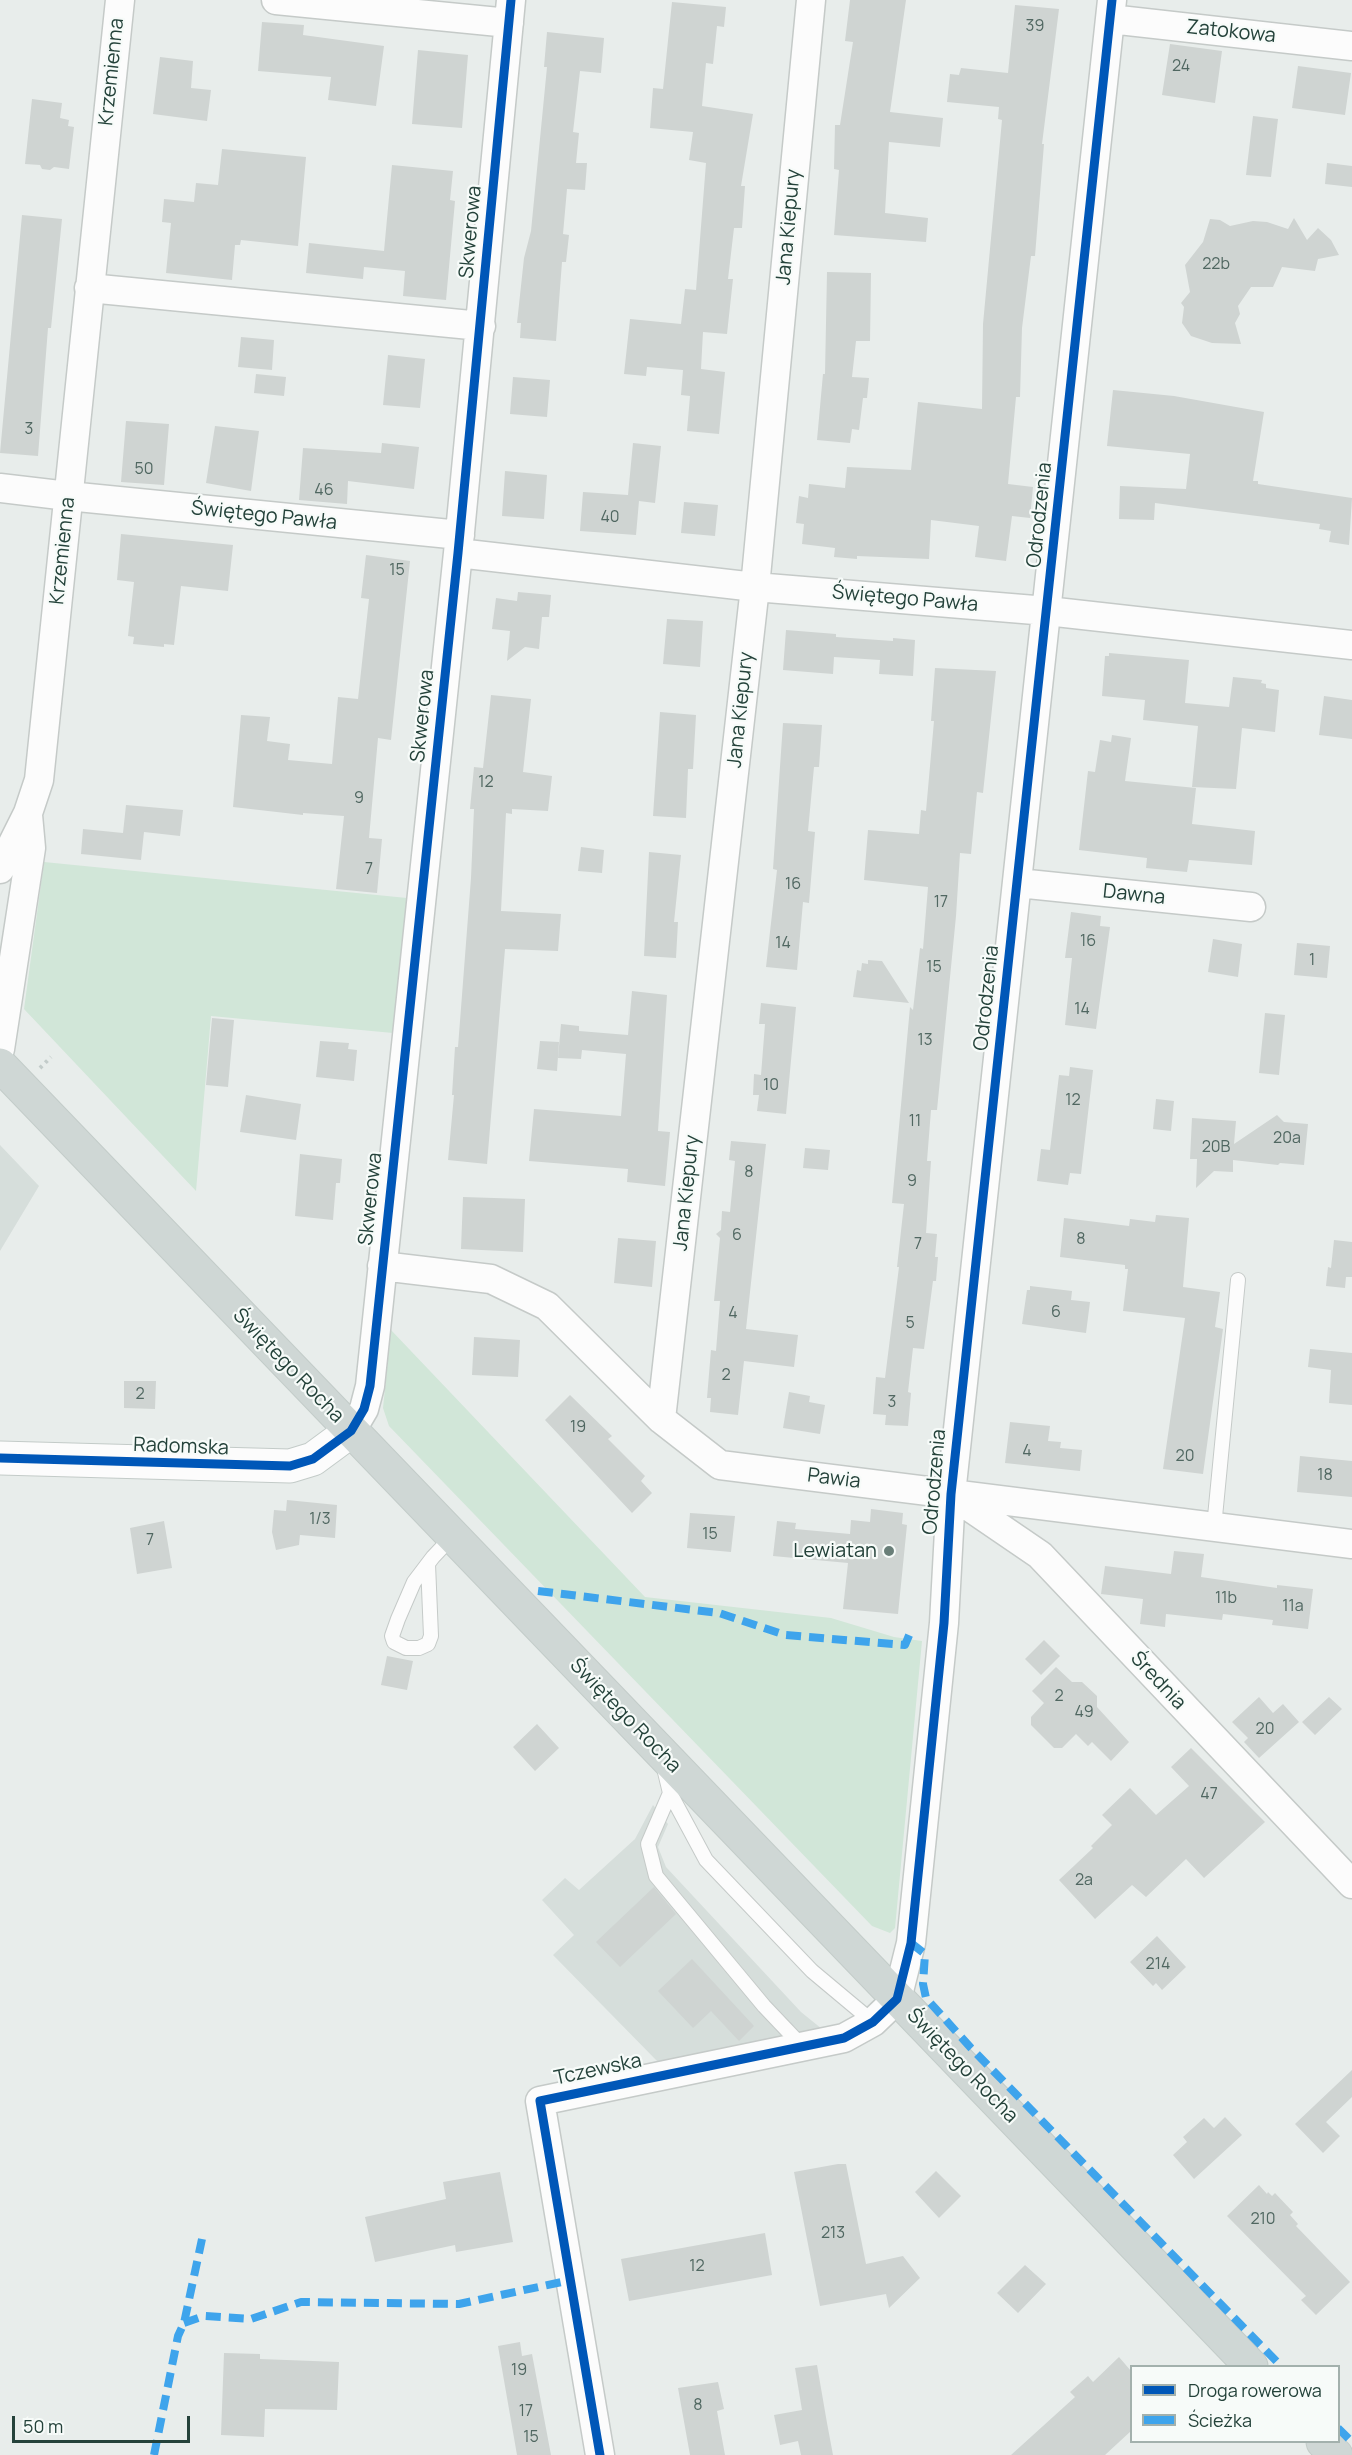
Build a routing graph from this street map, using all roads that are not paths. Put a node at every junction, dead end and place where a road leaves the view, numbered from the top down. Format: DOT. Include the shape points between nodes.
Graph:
graph roads {
  1 [pos="120,0"];
  2 [pos="276,0"];
  3 [pos="811,0"];
  4 [pos="1111,10"];
  5 [pos="510,11"];
  6 [pos="1352,46"];
  7 [pos="88,288"];
  8 [pos="481,326"];
  9 [pos="0,488"];
  10 [pos="68,496"];
  11 [pos="459,544"];
  12 [pos="755,587"];
  13 [pos="1047,611"];
  14 [pos="1352,645"];
  15 [pos="28,813"];
  16 [pos="0,869"];
  17 [pos="1018,884"];
  18 [pos="1251,907"];
  19 [pos="7,974"];
  20 [pos="0,1049"];
  21 [pos="0,1065"];
  22 [pos="382,1266"];
  23 [pos="1238,1280"];
  24 [pos="661,1419"];
  25 [pos="351,1431"];
  26 [pos="0,1458"];
  27 [pos="951,1494"];
  28 [pos="1214,1527"];
  29 [pos="452,1537"];
  30 [pos="1352,1544"];
  31 [pos="428,1564"];
  32 [pos="659,1752"];
  33 [pos="670,1793"];
  34 [pos="1352,1884"];
  35 [pos="897,1999"];
  36 [pos="873,2022"];
  37 [pos="802,2047"];
  38 [pos="1249,2365"];
  39 [pos="1324,2443"];
  40 [pos="600,2455"];
  41 [pos="1336,2455"];
  1 -- 7 [label="street, Krzemienna"];
  2 -- 5 [label="street"];
  3 -- 12 [label="street, Jana Kiepury"];
  4 -- 6 [label="street, Zatokowa"];
  4 -- 13 [label="street, Odrodzenia"];
  5 -- 8 [label="street, Skwerowa"];
  7 -- 8 [label="street"];
  7 -- 10 [label="street, Krzemienna"];
  8 -- 11 [label="street, Skwerowa"];
  9 -- 10 [label="street, Świętego Pawła"];
  10 -- 11 [label="street, Świętego Pawła"];
  10 -- 15 [label="street, Krzemienna" via="39,780"];
  11 -- 12 [label="street, Świętego Pawła"];
  11 -- 22 [label="street, Skwerowa"];
  12 -- 13 [label="street, Świętego Pawła"];
  12 -- 24 [label="street, Jana Kiepury"];
  13 -- 14 [label="street, Świętego Pawła"];
  13 -- 17 [label="street, Odrodzenia"];
  15 -- 16 [label="street, Krzemienna"];
  15 -- 19 [label="street, Krzemienna" via="31,848"];
  17 -- 18 [label="street, Dawna"];
  17 -- 27 [label="street, Odrodzenia"];
  19 -- 20 [label="street, Krzemienna"];
  21 -- 25 [label="main road, Świętego Rocha"];
  22 -- 24 [label="street, Pawia" via="491,1278 547,1306"];
  22 -- 25 [label="street, Skwerowa" via="370,1386 364,1409"];
  23 -- 28 [label="lane"];
  24 -- 27 [label="street, Pawia" via="720,1465"];
  25 -- 26 [label="street, Radomska" via="313,1459 290,1466"];
  25 -- 29 [label="main road, Świętego Rocha"];
  27 -- 28 [label="street, Pawia"];
  27 -- 34 [label="street, Średnia" via="1040,1555"];
  27 -- 35 [label="street, Odrodzenia" via="944,1623 914,1919"];
  28 -- 30 [label="street, Pawia"];
  29 -- 31 [label="lane"];
  29 -- 32 [label="main road, Świętego Rocha"];
  31 -- 31 [label="lane" via="414,1582 392,1636 394,1642 406,1648 428,1644"];
  32 -- 33 [label="lane"];
  32 -- 35 [label="main road, Świętego Rocha"];
  33 -- 36 [label="lane" via="706,1860 812,1971"];
  33 -- 37 [label="lane" via="648,1844 656,1876"];
  35 -- 36 [label="street, Tczewska"];
  35 -- 38 [label="main road, Świętego Rocha"];
  36 -- 37 [label="street, Tczewska" via="844,2038"];
  37 -- 40 [label="street, Tczewska" via="540,2101"];
  39 -- 41 [label="main road"];
}
